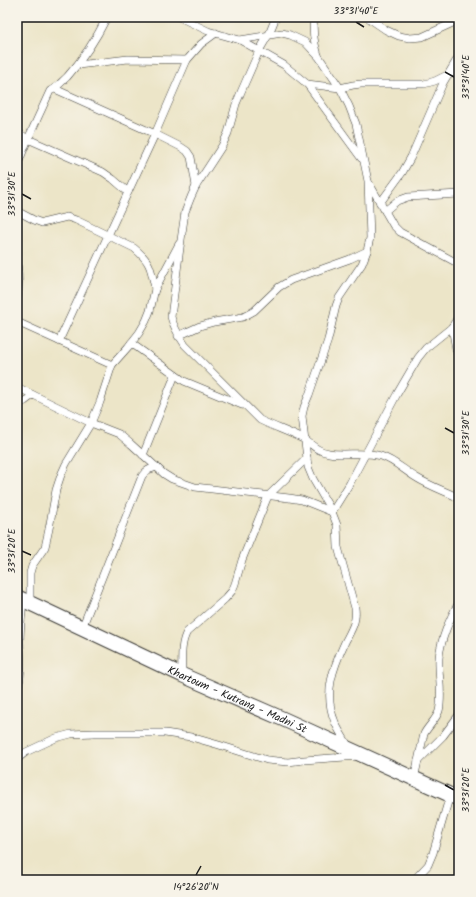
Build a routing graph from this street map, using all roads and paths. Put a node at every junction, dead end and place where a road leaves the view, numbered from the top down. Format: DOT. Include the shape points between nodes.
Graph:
graph roads {
  1 [pos="107,17"];
  2 [pos="179,17"];
  3 [pos="276,17"];
  4 [pos="314,17"];
  5 [pos="367,17"];
  6 [pos="459,20"];
  7 [pos="216,34"];
  8 [pos="269,34"];
  9 [pos="240,40"];
  10 [pos="259,51"];
  11 [pos="459,56"];
  12 [pos="319,57"];
  13 [pos="187,60"];
  14 [pos="78,65"];
  15 [pos="459,71"];
  16 [pos="448,74"];
  17 [pos="307,84"];
  18 [pos="340,88"];
  19 [pos="56,89"];
  20 [pos="17,132"];
  21 [pos="155,134"];
  22 [pos="28,139"];
  23 [pos="363,162"];
  24 [pos="17,166"];
  25 [pos="368,181"];
  26 [pos="196,186"];
  27 [pos="128,192"];
  28 [pos="459,194"];
  29 [pos="380,203"];
  30 [pos="17,211"];
  31 [pos="385,211"];
  32 [pos="108,236"];
  33 [pos="181,240"];
  34 [pos="367,251"];
  35 [pos="17,263"];
  36 [pos="459,264"];
  37 [pos="155,289"];
  38 [pos="17,300"];
  39 [pos="459,316"];
  40 [pos="17,322"];
  41 [pos="452,327"];
  42 [pos="178,336"];
  43 [pos="59,341"];
  44 [pos="131,343"];
  45 [pos="459,358"];
  46 [pos="112,366"];
  47 [pos="175,375"];
  48 [pos="17,388"];
  49 [pos="33,395"];
  50 [pos="17,405"];
  51 [pos="246,406"];
  52 [pos="91,423"];
  53 [pos="305,441"];
  54 [pos="366,454"];
  55 [pos="143,455"];
  56 [pos="307,458"];
  57 [pos="157,467"];
  58 [pos="268,496"];
  59 [pos="459,498"];
  60 [pos="332,512"];
  61 [pos="23,600"];
  62 [pos="459,603"];
  63 [pos="82,628"];
  64 [pos="182,675"];
  65 [pos="17,688"];
  66 [pos="459,715"];
  67 [pos="350,750"];
  68 [pos="365,756"];
  69 [pos="17,759"];
  70 [pos="418,761"];
  71 [pos="414,778"];
  72 [pos="454,797"];
  73 [pos="414,880"];
  1 -- 14 [label="street"];
  2 -- 7 [label="street"];
  3 -- 8 [label="street"];
  4 -- 12 [label="street" via="314,40"];
  5 -- 6 [label="street" via="386,30 410,38 422,37"];
  7 -- 9 [label="street"];
  7 -- 13 [label="street" via="201,44"];
  8 -- 9 [label="street"];
  8 -- 10 [label="street"];
  8 -- 12 [label="street" via="282,33 297,37"];
  9 -- 10 [label="street"];
  10 -- 17 [label="street" via="284,65"];
  10 -- 26 [label="street" via="236,104 222,146"];
  11 -- 16 [label="street"];
  12 -- 18 [label="street"];
  13 -- 14 [label="street" via="128,59"];
  13 -- 21 [label="street"];
  14 -- 19 [label="street"];
  15 -- 16 [label="street"];
  16 -- 18 [label="street" via="424,84 361,84"];
  16 -- 29 [label="street" via="411,157 402,174"];
  17 -- 18 [label="street"];
  17 -- 23 [label="street"];
  18 -- 23 [label="street" via="356,124"];
  19 -- 21 [label="street"];
  19 -- 22 [label="street" via="50,91"];
  20 -- 22 [label="street"];
  21 -- 26 [label="street" via="187,151 191,157"];
  21 -- 27 [label="street"];
  22 -- 24 [label="street"];
  22 -- 27 [label="street" via="103,172"];
  23 -- 25 [label="street"];
  25 -- 29 [label="street"];
  25 -- 34 [label="street" via="370,238"];
  26 -- 33 [label="street" via="186,212"];
  27 -- 32 [label="street"];
  28 -- 31 [label="street" via="408,197 397,201"];
  29 -- 31 [label="street"];
  30 -- 32 [label="street" via="42,223 67,217"];
  31 -- 36 [label="street" via="400,232"];
  32 -- 37 [label="street" via="142,254 151,268"];
  32 -- 43 [label="street"];
  33 -- 37 [label="street"];
  33 -- 42 [label="street" via="172,317"];
  34 -- 42 [label="street" via="291,280 279,287 254,312 243,317 200,326"];
  34 -- 53 [label="street" via="362,264 336,306 328,340 304,407 302,416"];
  35 -- 38 [label="street"];
  37 -- 44 [label="street" via="150,311"];
  39 -- 41 [label="street"];
  40 -- 43 [label="street"];
  41 -- 45 [label="street"];
  41 -- 54 [label="street" via="418,358"];
  42 -- 51 [label="street"];
  43 -- 46 [label="street"];
  44 -- 46 [label="street"];
  44 -- 47 [label="street"];
  46 -- 52 [label="street"];
  47 -- 51 [label="street" via="197,387"];
  47 -- 55 [label="street"];
  48 -- 49 [label="street"];
  49 -- 50 [label="street"];
  49 -- 52 [label="street"];
  51 -- 53 [label="street" via="260,420"];
  52 -- 55 [label="street" via="119,434"];
  52 -- 61 [label="street" via="66,464 56,490 44,547 32,566"];
  53 -- 54 [label="street" via="315,449 327,453"];
  53 -- 56 [label="street"];
  54 -- 59 [label="street" via="381,456"];
  54 -- 60 [label="street"];
  55 -- 57 [label="street"];
  56 -- 58 [label="street"];
  56 -- 60 [label="street" via="313,479"];
  57 -- 58 [label="street" via="172,479 195,487"];
  57 -- 63 [label="street" via="149,469 142,476"];
  58 -- 60 [label="street" via="302,500"];
  58 -- 64 [label="street" via="232,591 184,637"];
  60 -- 67 [label="street" via="337,525 338,547 356,615 335,665 329,702 334,722"];
  61 -- 63 [label="highway, Khartoum - Kutrang - Madni St"];
  61 -- 65 [label="street" via="21,675"];
  62 -- 70 [label="street" via="440,648 440,702 432,723 424,734"];
  63 -- 64 [label="highway, Khartoum - Kutrang - Madni St"];
  64 -- 67 [label="highway, Khartoum - Kutrang - Madni St"];
  66 -- 70 [label="street" via="443,736"];
  67 -- 68 [label="highway, Khartoum - Kutrang - Madni St"];
  68 -- 69 [label="street" via="288,762 267,760 191,737 172,734 94,733 71,734 56,738"];
  68 -- 71 [label="highway, Khartoum - Kutrang - Madni St"];
  70 -- 71 [label="street"];
  71 -- 72 [label="highway, Khartoum - Kutrang - Madni St"];
  72 -- 73 [label="street" via="428,865"];
}
